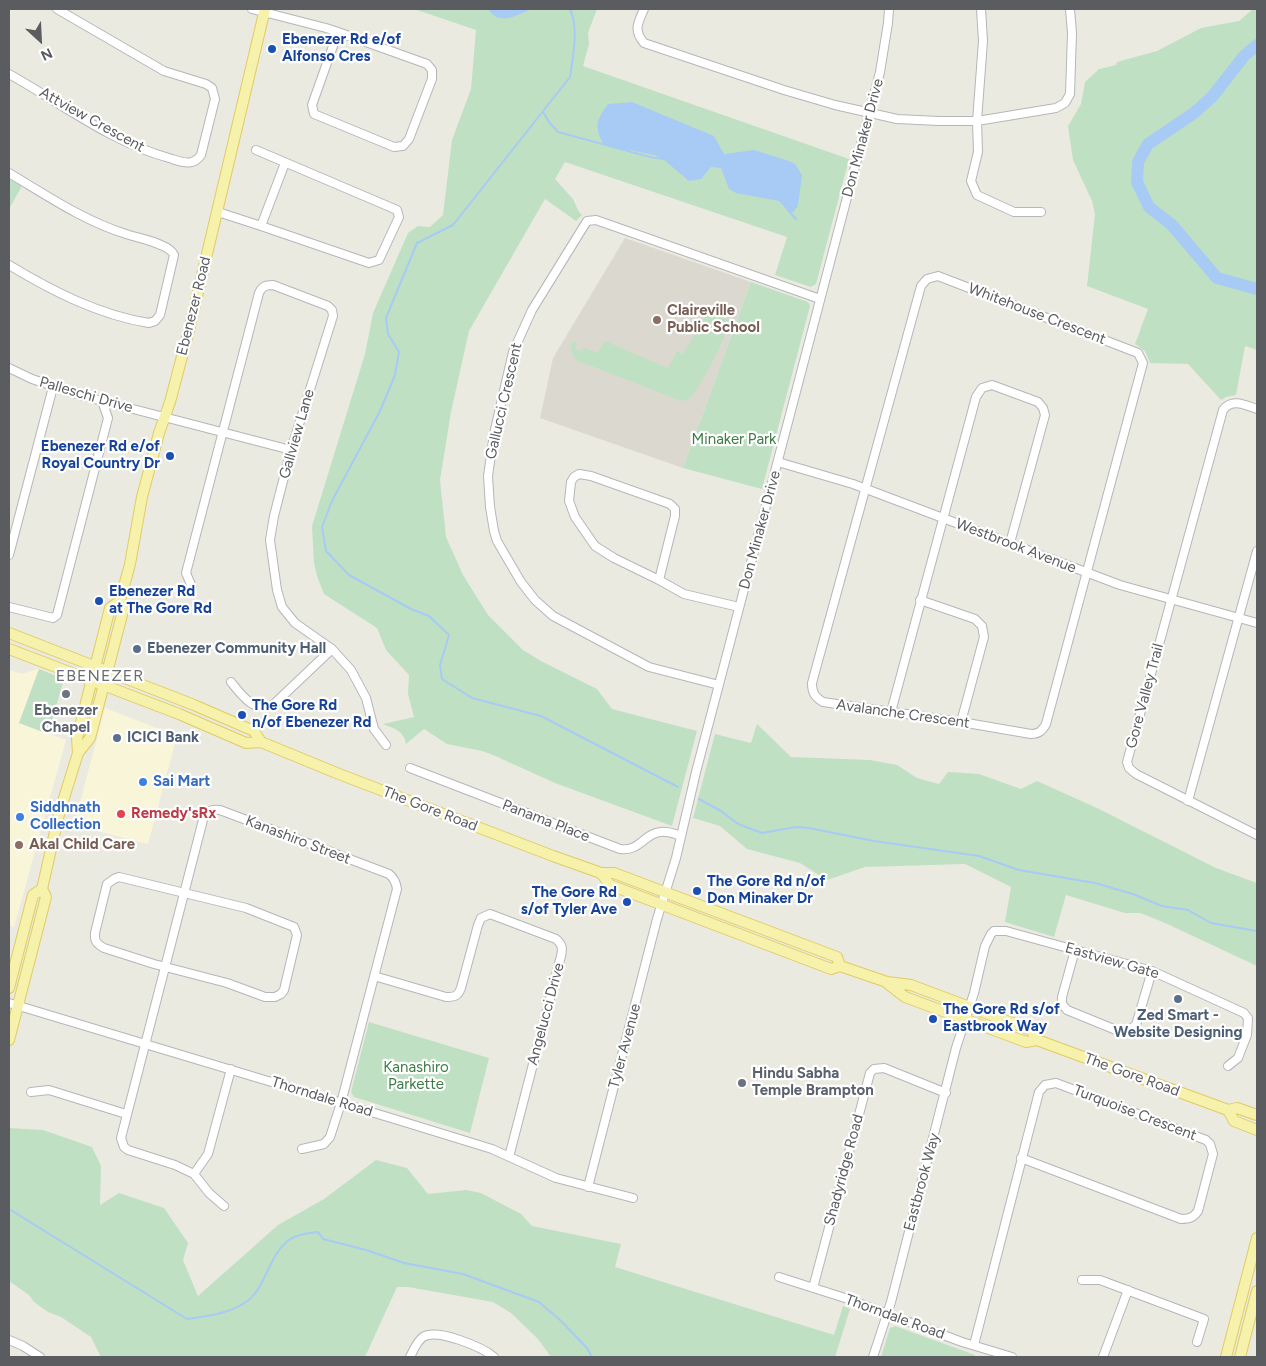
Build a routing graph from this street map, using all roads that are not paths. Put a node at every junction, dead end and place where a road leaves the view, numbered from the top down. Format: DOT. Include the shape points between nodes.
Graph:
graph roads {
  1 [pos="57,9"];
  2 [pos="252,9"];
  3 [pos="644,9"];
  4 [pos="889,9"];
  5 [pos="981,9"];
  6 [pos="1070,9"];
  7 [pos="264,10"];
  8 [pos="338,32"];
  9 [pos="9,74"];
  10 [pos="870,113"];
  11 [pos="977,121"];
  12 [pos="256,150"];
  13 [pos="285,163"];
  14 [pos="9,173"];
  15 [pos="218,212"];
  16 [pos="1041,212"];
  17 [pos="261,226"];
  18 [pos="9,265"];
  19 [pos="820,299"];
  20 [pos="9,368"];
  21 [pos="53,387"];
  22 [pos="102,401"];
  23 [pos="122,406"];
  24 [pos="1257,409"];
  25 [pos="165,417"];
  26 [pos="108,418"];
  27 [pos="223,432"];
  28 [pos="291,450"];
  29 [pos="778,462"];
  30 [pos="866,489"];
  31 [pos="943,518"];
  32 [pos="1010,543"];
  33 [pos="1257,551"];
  34 [pos="9,555"];
  35 [pos="1087,573"];
  36 [pos="658,580"];
  37 [pos="192,587"];
  38 [pos="1171,599"];
  39 [pos="920,600"];
  40 [pos="120,602"];
  41 [pos="9,607"];
  42 [pos="739,607"];
  43 [pos="1239,618"];
  44 [pos="1257,623"];
  45 [pos="9,634"];
  46 [pos="9,649"];
  47 [pos="332,649"];
  48 [pos="96,667"];
  49 [pos="108,671"];
  50 [pos="92,680"];
  51 [pos="231,682"];
  52 [pos="104,685"];
  53 [pos="719,685"];
  54 [pos="890,712"];
  55 [pos="961,722"];
  56 [pos="261,742"];
  57 [pos="386,745"];
  58 [pos="78,754"];
  59 [pos="410,768"];
  60 [pos="1188,801"];
  61 [pos="1257,835"];
  62 [pos="681,836"];
  63 [pos="601,873"];
  64 [pos="42,889"];
  65 [pos="666,892"];
  66 [pos="184,893"];
  67 [pos="662,905"];
  68 [pos="1075,950"];
  69 [pos="164,966"];
  70 [pos="840,966"];
  71 [pos="1152,971"];
  72 [pos="374,976"];
  73 [pos="886,982"];
  74 [pos="9,988"];
  75 [pos="13,1004"];
  76 [pos="969,1007"];
  77 [pos="965,1020"];
  78 [pos="9,1040"];
  79 [pos="1037,1040"];
  80 [pos="145,1042"];
  81 [pos="1228,1066"];
  82 [pos="231,1069"];
  83 [pos="31,1092"];
  84 [pos="946,1093"];
  85 [pos="341,1103"];
  86 [pos="1228,1110"];
  87 [pos="126,1114"];
  88 [pos="1257,1115"];
  89 [pos="1257,1130"];
  90 [pos="302,1149"];
  91 [pos="509,1157"];
  92 [pos="1021,1158"];
  93 [pos="194,1174"];
  94 [pos="588,1187"];
  95 [pos="633,1198"];
  96 [pos="224,1206"];
  97 [pos="1257,1238"];
  98 [pos="779,1277"];
  99 [pos="1082,1280"];
  100 [pos="813,1288"];
  101 [pos="1128,1290"];
  102 [pos="1257,1291"];
  103 [pos="887,1313"];
  104 [pos="9,1340"];
  105 [pos="1197,1342"];
  106 [pos="974,1345"];
  107 [pos="40,1357"];
  108 [pos="410,1357"];
  109 [pos="494,1357"];
  110 [pos="873,1357"];
  111 [pos="1012,1357"];
  112 [pos="1103,1357"];
  113 [pos="1226,1357"];
  114 [pos="1240,1357"];
  1 -- 9 [label="street, Attview Crescent" via="164,71 212,88 215,99 201,155 190,163 138,147"];
  2 -- 7 [label="street"];
  3 -- 10 [label="street" via="637,28 644,43 784,90"];
  4 -- 10 [label="street, Don Minaker Drive"];
  5 -- 11 [label="street" via="983,41"];
  6 -- 11 [label="street" via="1070,94 1065,103 1056,108"];
  7 -- 8 [label="street"];
  7 -- 15 [label="main road, Ebenezer Road"];
  8 -- 8 [label="street" via="312,105 314,114 394,147 403,146 409,139 432,79 430,67"];
  10 -- 11 [label="street" via="897,119"];
  10 -- 19 [label="street, Don Minaker Drive"];
  11 -- 16 [label="street" via="978,152 971,181 977,195 1014,212"];
  12 -- 13 [label="street"];
  13 -- 17 [label="street"];
  13 -- 17 [label="street" via="397,210 399,217 379,260 369,263"];
  14 -- 18 [label="street" via="96,223 166,246 174,255 160,316 149,323 68,297"];
  15 -- 17 [label="street"];
  15 -- 25 [label="main road, Ebenezer Road"];
  19 -- 29 [label="street, Don Minaker Drive"];
  19 -- 53 [label="street, Gallucci Crescent" via="596,220 587,221 532,310 513,352 494,434 488,484 497,541 517,575 535,600 552,616 649,667"];
  20 -- 21 [label="street, Palleschi Drive"];
  21 -- 22 [label="street, Palleschi Drive"];
  21 -- 34 [label="street"];
  22 -- 23 [label="street, Palleschi Drive"];
  22 -- 26 [label="street"];
  23 -- 25 [label="street, Palleschi Drive"];
  23 -- 26 [label="street"];
  24 -- 38 [label="street" via="1231,403 1223,410"];
  25 -- 27 [label="street, Palleschi Drive"];
  25 -- 40 [label="main road, Ebenezer Road" via="144,490"];
  26 -- 41 [label="street" via="58,615 53,618"];
  27 -- 28 [label="street, Palleschi Drive"];
  27 -- 28 [label="street, Gallview Lane" via="258,293 266,285 273,285 328,306 333,316"];
  27 -- 37 [label="street, Gallview Lane" via="186,573"];
  28 -- 47 [label="street, Gallview Lane" via="271,530 277,590 291,619"];
  29 -- 30 [label="street, Westbrook Avenue"];
  29 -- 42 [label="street, Don Minaker Drive"];
  30 -- 31 [label="street, Westbrook Avenue"];
  30 -- 35 [label="street, Whitehouse Crescent" via="921,286 927,279 938,276 1141,356 1143,366"];
  30 -- 54 [label="street, Avalanche Crescent" via="812,689 824,702"];
  31 -- 32 [label="street, Westbrook Avenue"];
  31 -- 32 [label="street" via="976,397 982,388 992,385 1038,402 1045,415"];
  31 -- 39 [label="street"];
  32 -- 35 [label="street, Westbrook Avenue"];
  33 -- 43 [label="street"];
  35 -- 38 [label="street, Westbrook Avenue"];
  35 -- 55 [label="street, Avalanche Crescent" via="1042,730 1031,734"];
  36 -- 36 [label="street" via="675,509 670,504 591,476 580,474 574,477 569,491 571,509 595,546"];
  36 -- 42 [label="street" via="684,594"];
  38 -- 43 [label="street, Westbrook Avenue"];
  38 -- 60 [label="street, Gore Valley Trail" via="1127,762 1128,768 1136,774"];
  39 -- 54 [label="street"];
  39 -- 55 [label="street" via="975,619 982,626 984,637"];
  40 -- 48 [label="main road, Ebenezer Road" via="110,608"];
  40 -- 49 [label="main road, Ebenezer Road" via="122,611"];
  42 -- 53 [label="street, Don Minaker Drive"];
  43 -- 44 [label="street, Westbrook Avenue"];
  43 -- 60 [label="street"];
  45 -- 48 [label="main road, The Gore Road"];
  46 -- 50 [label="main road, The Gore Road"];
  47 -- 51 [label="street" via="267,708 246,700"];
  47 -- 57 [label="street, Gallview Lane" via="356,678 366,698 374,728"];
  48 -- 49 [label="main road, The Gore Road"];
  48 -- 50 [label="main road, Ebenezer Road"];
  49 -- 52 [label="main road, Ebenezer Road"];
  49 -- 56 [label="main road, The Gore Road" via="254,731"];
  50 -- 52 [label="main road, The Gore Road"];
  50 -- 58 [label="main road, Ebenezer Road" via="77,738"];
  52 -- 56 [label="main road, The Gore Road" via="246,743"];
  52 -- 58 [label="main road, Ebenezer Road" via="90,738"];
  53 -- 62 [label="street, Don Minaker Drive"];
  54 -- 55 [label="street, Avalanche Crescent"];
  56 -- 63 [label="main road, The Gore Road"];
  58 -- 64 [label="main road, Ebenezer Road" via="61,808"];
  59 -- 62 [label="street, Panama Place" via="620,849 634,848 656,833"];
  60 -- 61 [label="street, Gore Valley Trail"];
  62 -- 65 [label="street, Don Minaker Drive"];
  63 -- 65 [label="main road, The Gore Road" via="614,873"];
  63 -- 67 [label="main road, The Gore Road" via="610,885"];
  64 -- 74 [label="main road, Ebenezer Road" via="34,895"];
  64 -- 75 [label="main road, Ebenezer Road" via="46,898"];
  65 -- 67 [label="street, Don Minaker Drive"];
  65 -- 70 [label="main road, The Gore Road" via="837,957"];
  66 -- 69 [label="street, Kanashiro Street"];
  66 -- 69 [label="street" via="119,877 107,884 94,939 97,944"];
  66 -- 69 [label="street" via="246,908 294,926 297,935 284,990 275,997 265,997 228,983"];
  66 -- 72 [label="street, Kanashiro Street" via="204,816 214,809 389,874 397,888"];
  67 -- 70 [label="main road, The Gore Road" via="831,969"];
  67 -- 94 [label="street, Tyler Avenue"];
  68 -- 71 [label="street, Eastview Gate"];
  68 -- 71 [label="street" via="1062,1004 1067,1010 1121,1032 1136,1025"];
  68 -- 76 [label="street, Eastview Gate" via="1006,930 994,931 985,946"];
  69 -- 80 [label="street, Kanashiro Street"];
  70 -- 73 [label="main road, The Gore Road"];
  71 -- 81 [label="street, Eastview Gate" via="1244,1013 1248,1018 1247,1035 1238,1058"];
  72 -- 85 [label="street, Kanashiro Street"];
  72 -- 91 [label="street, Angelucci Drive" via="454,997 459,994 481,918 490,914 560,942 562,956"];
  73 -- 76 [label="main road, The Gore Road" via="911,985"];
  73 -- 77 [label="main road, The Gore Road" via="905,997"];
  75 -- 78 [label="main road, Ebenezer Road"];
  75 -- 80 [label="street, Thorndale Road"];
  76 -- 77 [label="street, Eastbrook Way"];
  76 -- 79 [label="main road, The Gore Road" via="1030,1030"];
  77 -- 79 [label="main road, The Gore Road" via="1026,1042"];
  77 -- 84 [label="street, Eastbrook Way"];
  79 -- 86 [label="main road, The Gore Road"];
  80 -- 82 [label="street, Thorndale Road"];
  80 -- 87 [label="street, Kanashiro Street"];
  82 -- 85 [label="street, Thorndale Road"];
  82 -- 93 [label="street" via="208,1154"];
  83 -- 87 [label="street" via="49,1090"];
  84 -- 100 [label="street, Shadyridge Road" via="884,1068 870,1073"];
  84 -- 103 [label="street, Eastbrook Way"];
  85 -- 90 [label="street, Kanashiro Street" via="330,1137 324,1144"];
  85 -- 91 [label="street, Thorndale Road"];
  86 -- 88 [label="main road, The Gore Road" via="1238,1108"];
  86 -- 89 [label="main road, The Gore Road" via="1234,1121"];
  87 -- 93 [label="street, Kanashiro Street" via="121,1138 124,1147"];
  91 -- 94 [label="street, Thorndale Road" via="541,1172"];
  92 -- 92 [label="street, Turquoise Crescent" via="1038,1092 1050,1083 1206,1140 1213,1154 1198,1211 1189,1219"];
  92 -- 106 [label="street"];
  93 -- 96 [label="street"];
  94 -- 95 [label="street, Thorndale Road"];
  97 -- 113 [label="main road"];
  98 -- 100 [label="street, Thorndale Road"];
  99 -- 101 [label="street" via="1100,1280"];
  100 -- 103 [label="street, Thorndale Road"];
  101 -- 105 [label="street" via="1204,1319"];
  101 -- 112 [label="street"];
  102 -- 114 [label="main road"];
  103 -- 106 [label="street, Thorndale Road"];
  103 -- 110 [label="street, Eastbrook Way"];
  104 -- 107 [label="street"];
  106 -- 111 [label="street, Thorndale Road"];
  108 -- 109 [label="street" via="421,1338 429,1334 474,1345"];
}
